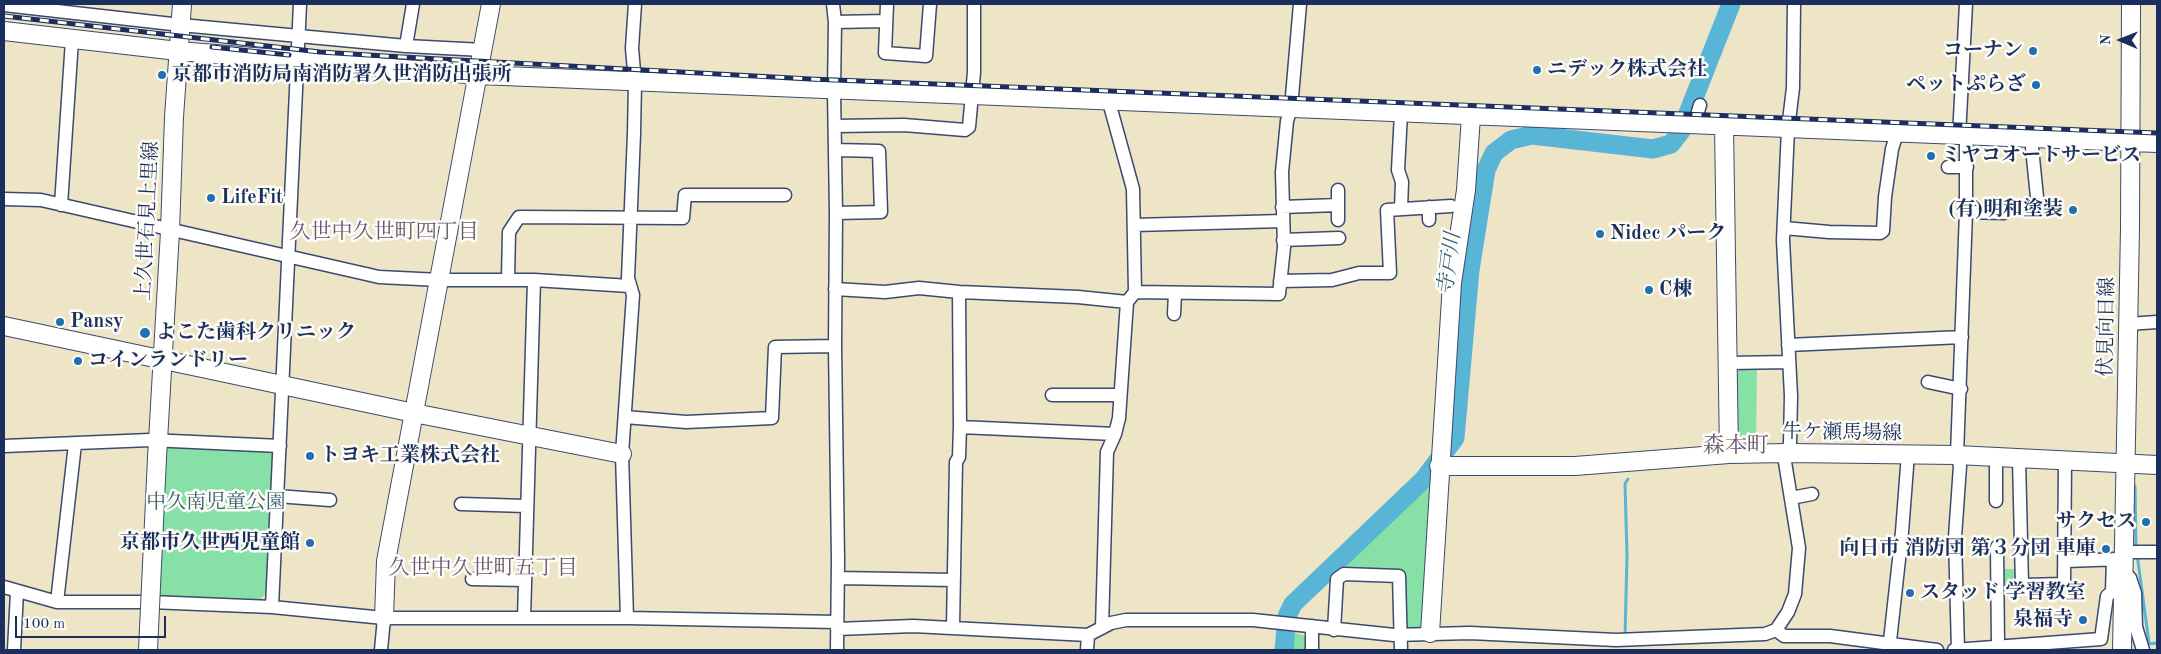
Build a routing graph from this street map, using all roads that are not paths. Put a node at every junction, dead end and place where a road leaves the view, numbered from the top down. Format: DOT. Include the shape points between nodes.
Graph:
graph roads {
  1 [pos="182,4"];
  2 [pos="300,4"];
  3 [pos="413,4"];
  4 [pos="491,4"];
  5 [pos="635,4"];
  6 [pos="833,4"];
  7 [pos="887,4"];
  8 [pos="930,4"];
  9 [pos="974,4"];
  10 [pos="1300,4"];
  11 [pos="1794,4"];
  12 [pos="1966,4"];
  13 [pos="2131,4"];
  14 [pos="4,5"];
  15 [pos="886,21"];
  16 [pos="835,22"];
  17 [pos="181,25"];
  18 [pos="4,31"];
  19 [pos="298,36"];
  20 [pos="72,40"];
  21 [pos="406,46"];
  22 [pos="483,50"];
  23 [pos="178,51"];
  24 [pos="296,62"];
  25 [pos="479,76"];
  26 [pos="635,82"];
  27 [pos="834,90"];
  28 [pos="971,96"];
  29 [pos="1109,102"];
  30 [pos="1700,104"];
  31 [pos="1291,108"];
  32 [pos="1401,113"];
  33 [pos="1470,116"];
  34 [pos="1686,125"];
  35 [pos="835,126"];
  36 [pos="1724,126"];
  37 [pos="1788,128"];
  38 [pos="1897,133"];
  39 [pos="1963,136"];
  40 [pos="2031,138"];
  41 [pos="2130,142"];
  42 [pos="2157,143"];
  43 [pos="836,150"];
  44 [pos="1948,167"];
  45 [pos="1967,168"];
  46 [pos="1338,190"];
  47 [pos="785,196"];
  48 [pos="4,199"];
  49 [pos="61,205"];
  50 [pos="1338,205"];
  51 [pos="1451,206"];
  52 [pos="1282,207"];
  53 [pos="1429,207"];
  54 [pos="1401,208"];
  55 [pos="2044,208"];
  56 [pos="836,212"];
  57 [pos="1966,212"];
  58 [pos="2004,213"];
  59 [pos="631,218"];
  60 [pos="1338,220"];
  61 [pos="1429,220"];
  62 [pos="1283,221"];
  63 [pos="1134,225"];
  64 [pos="1784,228"];
  65 [pos="170,231"];
  66 [pos="1339,238"];
  67 [pos="1283,240"];
  68 [pos="287,258"];
  69 [pos="508,279"];
  70 [pos="440,280"];
  71 [pos="534,280"];
  72 [pos="1280,281"];
  73 [pos="630,286"];
  74 [pos="835,289"];
  75 [pos="959,292"];
  76 [pos="1175,293"];
  77 [pos="1131,297"];
  78 [pos="1174,314"];
  79 [pos="2157,322"];
  80 [pos="2128,324"];
  81 [pos="4,326"];
  82 [pos="1962,337"];
  83 [pos="1788,345"];
  84 [pos="835,346"];
  85 [pos="162,359"];
  86 [pos="1728,362"];
  87 [pos="1789,362"];
  88 [pos="1928,382"];
  89 [pos="282,385"];
  90 [pos="1961,389"];
  91 [pos="1052,395"];
  92 [pos="1120,395"];
  93 [pos="414,412"];
  94 [pos="625,418"];
  95 [pos="960,428"];
  96 [pos="1115,434"];
  97 [pos="529,436"];
  98 [pos="75,444"];
  99 [pos="4,446"];
  100 [pos="280,446"];
  101 [pos="158,449"];
  102 [pos="1788,453"];
  103 [pos="622,454"];
  104 [pos="1729,454"];
  105 [pos="1908,454"];
  106 [pos="1958,455"];
  107 [pos="1996,457"];
  108 [pos="2019,459"];
  109 [pos="2065,461"];
  110 [pos="2125,464"];
  111 [pos="2157,465"];
  112 [pos="1439,466"];
  113 [pos="1812,494"];
  114 [pos="277,496"];
  115 [pos="1791,498"];
  116 [pos="330,500"];
  117 [pos="1996,501"];
  118 [pos="461,504"];
  119 [pos="526,506"];
  120 [pos="1997,547"];
  121 [pos="2157,552"];
  122 [pos="2066,561"];
  123 [pos="2121,561"];
  124 [pos="838,578"];
  125 [pos="472,579"];
  126 [pos="525,580"];
  127 [pos="954,580"];
  128 [pos="4,587"];
  129 [pos="17,592"];
  130 [pos="57,602"];
  131 [pos="272,607"];
  132 [pos="384,618"];
  133 [pos="524,618"];
  134 [pos="627,618"];
  135 [pos="837,626"];
  136 [pos="1312,626"];
  137 [pos="953,627"];
  138 [pos="1102,628"];
  139 [pos="1334,630"];
  140 [pos="1776,630"];
  141 [pos="1430,633"];
  142 [pos="1088,635"];
  143 [pos="1401,635"];
  144 [pos="1585,644"];
  145 [pos="1998,646"];
  146 [pos="1889,648"];
  147 [pos="14,650"];
  148 [pos="148,650"];
  149 [pos="380,650"];
  150 [pos="837,650"];
  151 [pos="1087,650"];
  152 [pos="1312,650"];
  153 [pos="1401,650"];
  154 [pos="1937,650"];
  155 [pos="1957,650"];
  156 [pos="2122,650"];
  157 [pos="2142,650"];
  1 -- 17 [label="street, 上久世石見上里線"];
  2 -- 19 [label="street"];
  3 -- 21 [label="street"];
  4 -- 22 [label="street"];
  5 -- 26 [label="street" via="632,48"];
  6 -- 16 [label="street"];
  7 -- 15 [label="street"];
  8 -- 15 [label="street" via="926,56 885,53"];
  9 -- 28 [label="street"];
  10 -- 31 [label="street"];
  11 -- 37 [label="street"];
  12 -- 39 [label="street"];
  13 -- 41 [label="street, 伏見向日線"];
  14 -- 17 [label="street"];
  15 -- 16 [label="street"];
  16 -- 27 [label="street"];
  17 -- 19 [label="street"];
  17 -- 23 [label="street, 上久世石見上里線"];
  18 -- 20 [label="street"];
  19 -- 21 [label="street"];
  19 -- 24 [label="street"];
  20 -- 23 [label="street"];
  20 -- 49 [label="street"];
  21 -- 22 [label="street"];
  22 -- 25 [label="street"];
  23 -- 24 [label="street"];
  23 -- 65 [label="street, 上久世石見上里線"];
  24 -- 25 [label="street"];
  24 -- 68 [label="street"];
  25 -- 26 [label="street"];
  25 -- 70 [label="street"];
  26 -- 27 [label="street"];
  26 -- 59 [label="street"];
  27 -- 28 [label="street"];
  27 -- 35 [label="street"];
  28 -- 29 [label="street"];
  28 -- 35 [label="street" via="969,127 965,130 904,125"];
  29 -- 31 [label="street"];
  29 -- 63 [label="street" via="1133,189"];
  30 -- 34 [label="street"];
  31 -- 32 [label="street"];
  31 -- 52 [label="street" via="1282,172"];
  32 -- 33 [label="street"];
  32 -- 54 [label="street" via="1398,170 1402,182"];
  33 -- 34 [label="street"];
  33 -- 112 [label="street" via="1466,190 1452,283"];
  34 -- 36 [label="street"];
  35 -- 43 [label="street"];
  36 -- 37 [label="street"];
  36 -- 86 [label="street"];
  37 -- 38 [label="street"];
  37 -- 64 [label="street"];
  38 -- 39 [label="street"];
  38 -- 64 [label="street" via="1892,149 1883,231 1829,232"];
  39 -- 40 [label="street"];
  39 -- 45 [label="street"];
  40 -- 41 [label="street"];
  40 -- 55 [label="street" via="2038,207"];
  41 -- 42 [label="street"];
  41 -- 80 [label="street, 伏見向日線"];
  43 -- 56 [label="street"];
  43 -- 56 [label="street" via="879,151 881,212"];
  44 -- 45 [label="street"];
  45 -- 57 [label="street"];
  46 -- 50 [label="street"];
  47 -- 59 [label="street" via="685,195 683,218"];
  48 -- 49 [label="street" via="41,200"];
  49 -- 65 [label="street"];
  50 -- 52 [label="street"];
  50 -- 60 [label="street"];
  51 -- 53 [label="street"];
  52 -- 62 [label="street"];
  53 -- 54 [label="street"];
  53 -- 61 [label="street"];
  54 -- 72 [label="street" via="1387,210 1390,273 1359,273 1332,280"];
  56 -- 74 [label="street"];
  57 -- 58 [label="street"];
  57 -- 82 [label="street"];
  59 -- 69 [label="street" via="519,217 509,232"];
  59 -- 73 [label="street"];
  62 -- 63 [label="street"];
  62 -- 67 [label="street"];
  63 -- 77 [label="street"];
  64 -- 83 [label="street"];
  65 -- 68 [label="street"];
  65 -- 85 [label="street, 上久世石見上里線"];
  66 -- 67 [label="street"];
  67 -- 72 [label="street"];
  68 -- 70 [label="street" via="379,277"];
  68 -- 89 [label="street"];
  69 -- 70 [label="street"];
  69 -- 71 [label="street"];
  70 -- 93 [label="street"];
  71 -- 73 [label="street"];
  71 -- 97 [label="street"];
  72 -- 76 [label="street" via="1279,294"];
  73 -- 94 [label="street" via="633,295"];
  74 -- 75 [label="street" via="885,292 918,288"];
  74 -- 84 [label="street"];
  75 -- 77 [label="street"];
  75 -- 95 [label="street"];
  76 -- 77 [label="street"];
  76 -- 78 [label="street"];
  77 -- 92 [label="street"];
  79 -- 80 [label="street"];
  80 -- 110 [label="street, 伏見向日線"];
  81 -- 85 [label="street"];
  82 -- 83 [label="street"];
  82 -- 90 [label="street"];
  83 -- 87 [label="street"];
  84 -- 94 [label="street" via="775,347 772,418 686,422"];
  84 -- 124 [label="street"];
  85 -- 89 [label="street"];
  85 -- 101 [label="street, 上久世石見上里線"];
  86 -- 87 [label="street"];
  86 -- 104 [label="street"];
  87 -- 102 [label="street"];
  88 -- 90 [label="street"];
  89 -- 93 [label="street"];
  89 -- 100 [label="street"];
  90 -- 106 [label="street"];
  91 -- 92 [label="street"];
  92 -- 96 [label="street"];
  93 -- 97 [label="street"];
  93 -- 132 [label="street" via="386,561"];
  94 -- 103 [label="street"];
  95 -- 96 [label="street"];
  95 -- 127 [label="street" via="956,462"];
  96 -- 138 [label="street" via="1107,452"];
  97 -- 103 [label="street"];
  97 -- 119 [label="street"];
  98 -- 99 [label="street"];
  98 -- 101 [label="street"];
  98 -- 130 [label="street"];
  100 -- 101 [label="street"];
  100 -- 114 [label="street"];
  101 -- 148 [label="street, 上久世石見上里線, bridge"];
  102 -- 104 [label="street, 牛ケ瀬馬場線"];
  102 -- 105 [label="street, 牛ケ瀬馬場線"];
  102 -- 115 [label="street" via="1785,462"];
  103 -- 134 [label="street"];
  104 -- 112 [label="street, 牛ケ瀬馬場線" via="1575,466"];
  105 -- 106 [label="street, 牛ケ瀬馬場線"];
  105 -- 146 [label="street"];
  106 -- 107 [label="street, 牛ケ瀬馬場線"];
  106 -- 155 [label="street" via="1955,537"];
  107 -- 108 [label="street, 牛ケ瀬馬場線"];
  107 -- 117 [label="street"];
  108 -- 109 [label="street, 牛ケ瀬馬場線"];
  108 -- 122 [label="street" via="2022,585 2064,584"];
  109 -- 110 [label="street, 牛ケ瀬馬場線"];
  109 -- 122 [label="street"];
  110 -- 111 [label="street, 牛ケ瀬馬場線"];
  110 -- 123 [label="street, 伏見向日線"];
  112 -- 141 [label="street"];
  113 -- 115 [label="street"];
  114 -- 116 [label="street"];
  114 -- 131 [label="street"];
  115 -- 140 [label="street" via="1799,548 1795,594"];
  118 -- 119 [label="street"];
  119 -- 126 [label="street"];
  120 -- 145 [label="street"];
  121 -- 123 [label="street"];
  122 -- 123 [label="street"];
  123 -- 145 [label="street" via="2112,592 2107,596 2101,639"];
  123 -- 156 [label="street, 伏見向日線"];
  123 -- 157 [label="street" via="2135,594 2136,627"];
  124 -- 127 [label="street"];
  124 -- 135 [label="street"];
  125 -- 126 [label="street"];
  126 -- 133 [label="street"];
  127 -- 137 [label="street"];
  128 -- 129 [label="street"];
  129 -- 130 [label="street"];
  129 -- 147 [label="street"];
  130 -- 131 [label="street"];
  131 -- 132 [label="street"];
  132 -- 133 [label="street"];
  132 -- 149 [label="street"];
  133 -- 134 [label="street"];
  134 -- 135 [label="street"];
  135 -- 137 [label="street"];
  135 -- 150 [label="street"];
  136 -- 138 [label="street" via="1253,620 1126,620"];
  136 -- 139 [label="street"];
  136 -- 152 [label="street"];
  137 -- 142 [label="street"];
  138 -- 142 [label="street"];
  139 -- 143 [label="street"];
  139 -- 143 [label="street" via="1337,579 1344,574 1399,576"];
  140 -- 144 [label="street" via="1765,634"];
  140 -- 146 [label="street" via="1784,636 1830,636"];
  141 -- 143 [label="street"];
  141 -- 144 [label="street" via="1470,633"];
  142 -- 151 [label="street"];
  143 -- 153 [label="street"];
  145 -- 155 [label="street"];
  146 -- 154 [label="street"];
}
